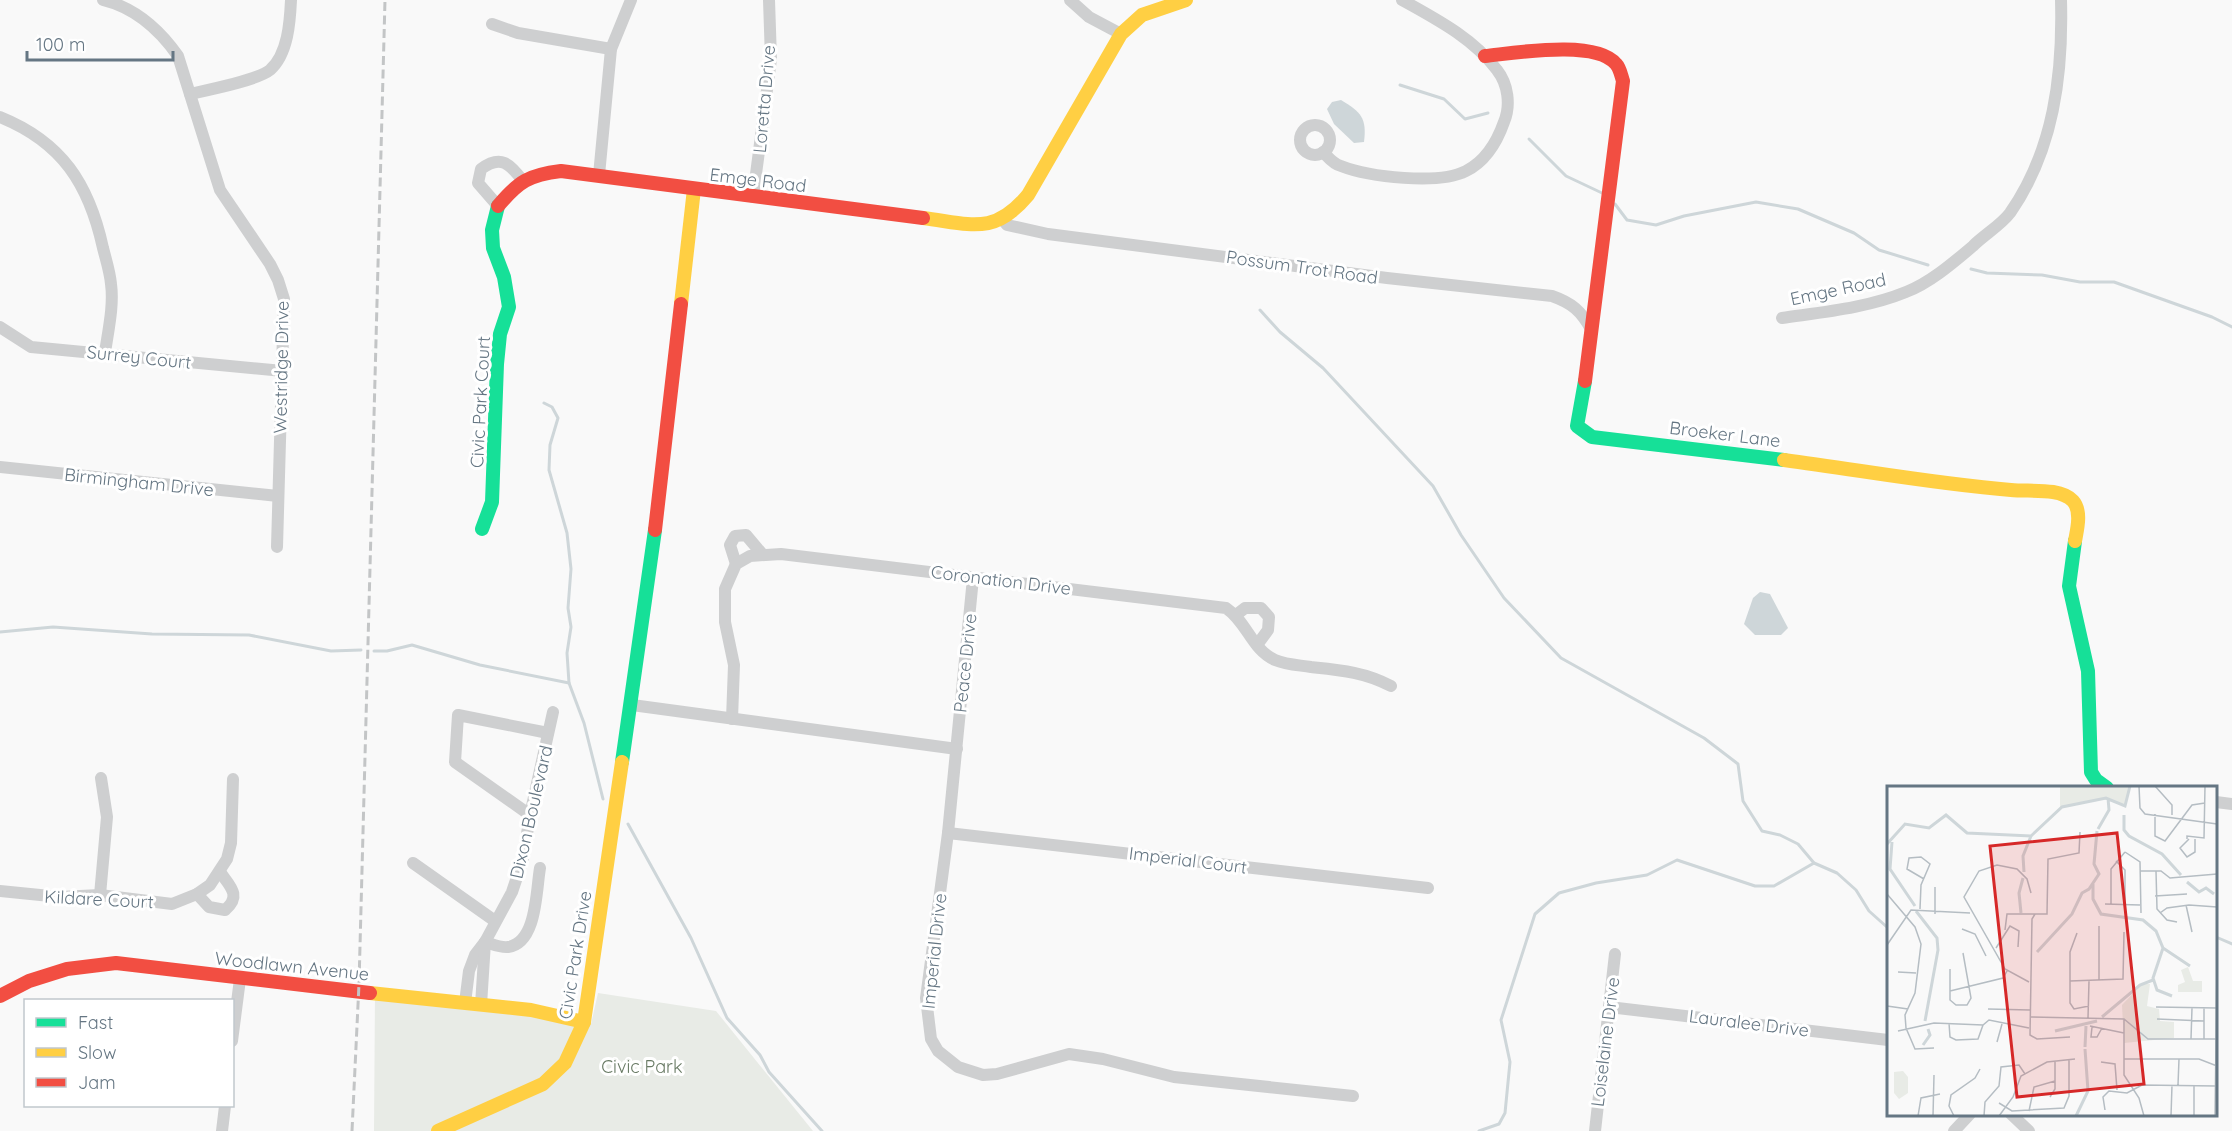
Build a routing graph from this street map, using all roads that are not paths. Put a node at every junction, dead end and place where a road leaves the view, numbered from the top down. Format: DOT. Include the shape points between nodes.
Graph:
graph roads {
  1 [pos="103,0"];
  2 [pos="291,0"];
  3 [pos="631,0"];
  4 [pos="769,0"];
  5 [pos="1070,0"];
  6 [pos="1186,0"];
  7 [pos="1402,0"];
  8 [pos="2061,0"];
  9 [pos="492,24"];
  10 [pos="1121,34"];
  11 [pos="611,49"];
  12 [pos="1485,56"];
  13 [pos="190,94"];
  14 [pos="0,117"];
  15 [pos="1323,152"];
  16 [pos="598,175"];
  17 [pos="523,181"];
  18 [pos="694,189"];
  19 [pos="753,197"];
  20 [pos="498,206"];
  21 [pos="1002,219"];
  22 [pos="1782,318"];
  23 [pos="0,327"];
  24 [pos="1591,329"];
  25 [pos="105,353"];
  26 [pos="283,371"];
  27 [pos="0,467"];
  28 [pos="278,496"];
  29 [pos="482,529"];
  30 [pos="277,548"];
  31 [pos="763,555"];
  32 [pos="736,564"];
  33 [pos="973,578"];
  34 [pos="1236,615"];
  35 [pos="1257,645"];
  36 [pos="1391,686"];
  37 [pos="632,705"];
  38 [pos="553,712"];
  39 [pos="732,718"];
  40 [pos="548,733"];
  41 [pos="957,749"];
  42 [pos="101,778"];
  43 [pos="233,779"];
  44 [pos="2104,786"];
  45 [pos="2217,802"];
  46 [pos="2232,804"];
  47 [pos="530,815"];
  48 [pos="948,833"];
  49 [pos="413,863"];
  50 [pos="540,868"];
  51 [pos="220,872"];
  52 [pos="1428,888"];
  53 [pos="0,891"];
  54 [pos="197,894"];
  55 [pos="100,895"];
  56 [pos="495,921"];
  57 [pos="485,942"];
  58 [pos="1615,954"];
  59 [pos="240,979"];
  60 [pos="0,996"];
  61 [pos="465,1003"];
  62 [pos="481,1005"];
  63 [pos="1609,1007"];
  64 [pos="584,1022"];
  65 [pos="234,1026"];
  66 [pos="1887,1040"];
  67 [pos="1353,1096"];
  68 [pos="225,1107"];
  69 [pos="1968,1116"];
  70 [pos="2013,1116"];
  71 [pos="222,1131"];
  72 [pos="438,1131"];
  73 [pos="1594,1131"];
  74 [pos="1954,1131"];
  75 [pos="2029,1131"];
  1 -- 13 [label="street, Westridge Drive" via="145,19 165,38 178,56"];
  2 -- 13 [label="street" via="290,27 270,70"];
  3 -- 11 [label="street"];
  4 -- 19 [label="street, Loretta Drive" via="771,59"];
  5 -- 10 [label="street" via="1089,17"];
  6 -- 10 [label="street" via="1142,15"];
  7 -- 12 [label="street" via="1450,27"];
  8 -- 22 [label="street, Emge Road" via="2059,80 2050,124 2034,168 2010,214 1959,259 1908,292 1862,305"];
  9 -- 11 [label="street" via="518,33"];
  10 -- 21 [label="street" via="1028,195 1013,213"];
  11 -- 16 [label="street"];
  12 -- 15 [label="street" via="1499,71 1505,86 1507,116 1488,154 1465,171 1440,178 1382,174 1342,167"];
  12 -- 24 [label="street, Broeker Lane" via="1582,50 1616,63 1623,81"];
  13 -- 26 [label="street, Westridge Drive" via="220,190 278,280 284,299"];
  14 -- 25 [label="street" via="25,127 48,144 69,164 88,199 111,285"];
  16 -- 17 [label="street" via="561,171 535,174"];
  16 -- 18 [label="street"];
  17 -- 20 [label="street"];
  17 -- 20 [label="street" via="502,160 481,169 478,183"];
  18 -- 19 [label="street, Emge Road"];
  18 -- 37 [label="street, Emge Road"];
  19 -- 21 [label="street, Emge Road" via="985,226"];
  20 -- 29 [label="street, Civic Park Court" via="492,230 493,248 504,277 509,307 500,334 497,364 492,502"];
  21 -- 24 [label="street, Possum Trot Road" via="1007,225 1048,234 1552,296 1581,312"];
  23 -- 25 [label="street, Surrey Court" via="31,347"];
  24 -- 44 [label="street, Broeker Lane" via="1577,426 1595,440 1649,442 2010,490 2059,493 2073,501 2078,521 2069,586 2088,671 2088,759 2096,780"];
  25 -- 26 [label="street, Surrey Court"];
  26 -- 28 [label="street, Westridge Drive"];
  27 -- 28 [label="street, Birmingham Drive"];
  28 -- 30 [label="street, Westridge Drive"];
  31 -- 32 [label="street, Coronation Drive" via="750,556"];
  31 -- 32 [label="street" via="746,535 735,536 730,545"];
  31 -- 33 [label="street, Coronation Drive" via="859,562"];
  32 -- 39 [label="street" via="725,589 725,622 734,665"];
  33 -- 34 [label="street, Coronation Drive" via="1199,603 1226,608"];
  33 -- 41 [label="street, Peace Drive"];
  34 -- 35 [label="street"];
  34 -- 35 [label="street" via="1245,608 1261,608 1269,617 1268,630"];
  35 -- 36 [label="street" via="1261,652 1285,664 1354,672"];
  37 -- 39 [label="street"];
  37 -- 64 [label="street, Civic Park Drive"];
  38 -- 40 [label="street, Dixon Boulevard"];
  39 -- 41 [label="street"];
  40 -- 47 [label="street, Dixon Boulevard"];
  40 -- 47 [label="street" via="458,715 455,762"];
  41 -- 48 [label="street, Imperial Drive"];
  42 -- 55 [label="street" via="107,817"];
  43 -- 51 [label="street, Kildare Court" via="231,843"];
  45 -- 46 [label="street"];
  47 -- 56 [label="street, Dixon Boulevard" via="523,859 512,892"];
  48 -- 52 [label="street, Imperial Court"];
  48 -- 67 [label="street, Imperial Drive" via="926,998 931,1039 938,1051 958,1067 997,1074 1069,1054 1174,1077"];
  49 -- 56 [label="street"];
  50 -- 57 [label="street" via="528,931 519,944 505,948"];
  51 -- 54 [label="street, Kildare Court"];
  51 -- 54 [label="street" via="233,888 231,905 225,910 209,907"];
  53 -- 55 [label="street, Kildare Court" via="60,897"];
  54 -- 55 [label="street, Kildare Court" via="172,904"];
  56 -- 57 [label="street, Dixon Boulevard"];
  57 -- 61 [label="street, Dixon Boulevard" via="468,971"];
  57 -- 62 [label="street, Dixon Boulevard"];
  58 -- 63 [label="street, Loiselaine Drive"];
  59 -- 60 [label="street, Woodlawn Avenue" via="138,965 92,964 29,981"];
  59 -- 61 [label="street, Woodlawn Avenue"];
  59 -- 65 [label="street"];
  61 -- 62 [label="street, Woodlawn Avenue"];
  62 -- 64 [label="street, Woodlawn Avenue" via="531,1010"];
  63 -- 66 [label="street, Lauralee Drive"];
  63 -- 73 [label="street, Loiselaine Drive"];
  64 -- 72 [label="street, Civic Park Drive" via="565,1063 543,1084"];
  68 -- 71 [label="street"];
  69 -- 74 [label="street"];
  70 -- 75 [label="street"];
}
